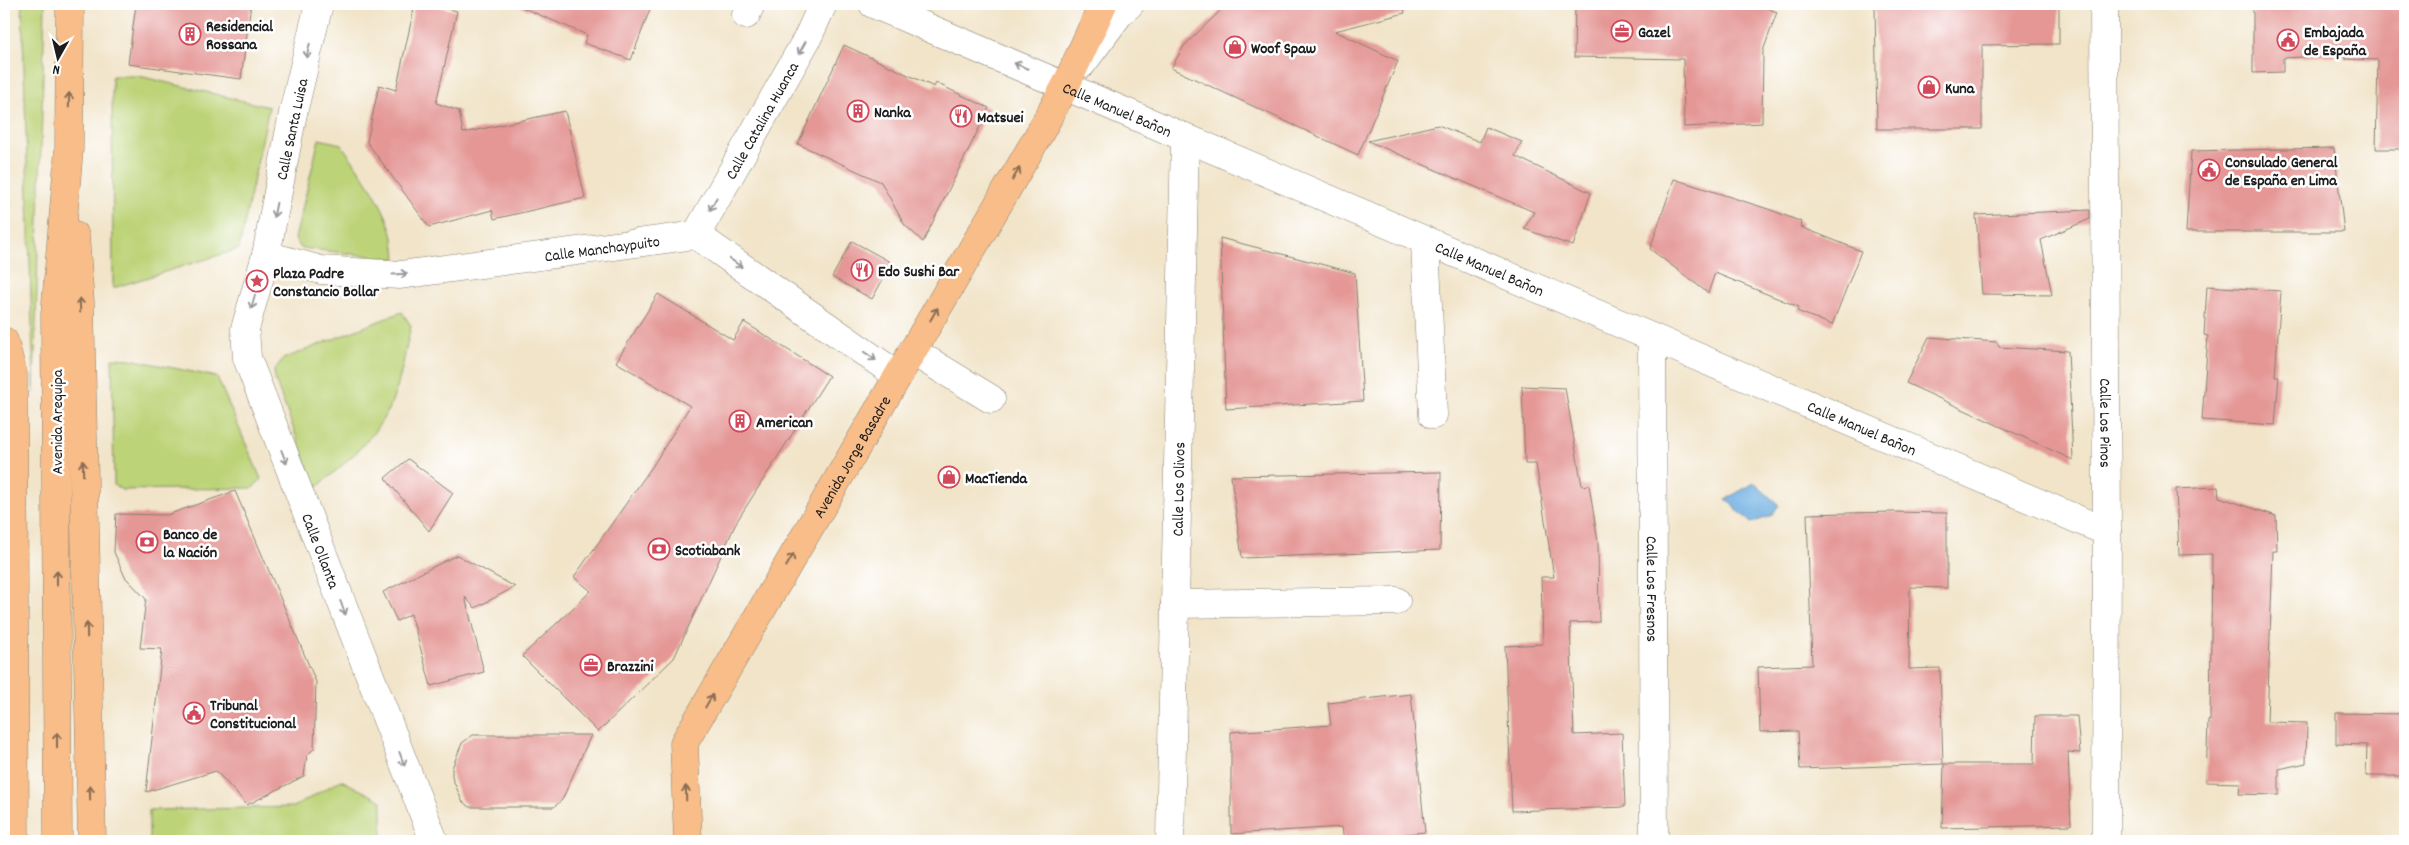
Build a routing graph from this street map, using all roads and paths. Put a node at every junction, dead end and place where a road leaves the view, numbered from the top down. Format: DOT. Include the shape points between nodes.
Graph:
graph roads {
  1 [pos="70,4"];
  2 [pos="319,4"];
  3 [pos="823,4"];
  4 [pos="874,4"];
  5 [pos="1103,4"];
  6 [pos="1130,4"];
  7 [pos="2104,4"];
  8 [pos="1066,85"];
  9 [pos="1185,137"];
  10 [pos="69,149"];
  11 [pos="696,235"];
  12 [pos="1425,242"];
  13 [pos="266,255"];
  14 [pos="1652,338"];
  15 [pos="4,341"];
  16 [pos="912,351"];
  17 [pos="897,375"];
  18 [pos="991,399"];
  19 [pos="1433,415"];
  20 [pos="2107,532"];
  21 [pos="1396,601"];
  22 [pos="1175,604"];
  23 [pos="14,841"];
  24 [pos="58,841"];
  25 [pos="92,841"];
  26 [pos="434,841"];
  27 [pos="688,841"];
  28 [pos="1170,841"];
  29 [pos="1654,841"];
  30 [pos="2106,841"];
  10 -- 1 [label="main road, Avenida Arequipa, one-way"];
  2 -- 13 [label="street, Calle Santa Luisa, one-way" via="293,113"];
  3 -- 11 [label="street, Calle Catalina Huanca, one-way"];
  8 -- 4 [label="street, Calle Manuel Bañon, one-way"];
  5 -- 8 [label="main road, Avenida Jorge Basadre"];
  6 -- 8 [label="street"];
  7 -- 20 [label="street, Calle Los Pinos"];
  8 -- 9 [label="street, Calle Manuel Bañon"];
  16 -- 8 [label="main road, Avenida Jorge Basadre, one-way"];
  9 -- 12 [label="street, Calle Manuel Bañon"];
  9 -- 22 [label="street, Calle Los Olivos"];
  24 -- 10 [label="main road, Avenida Arequipa, one-way" via="55,314"];
  25 -- 10 [label="main road, one-way" via="80,302"];
  13 -- 11 [label="street, Calle Manchaypuito, one-way" via="321,270 400,275"];
  11 -- 17 [label="street, one-way"];
  12 -- 14 [label="street, Calle Manuel Bañon"];
  12 -- 19 [label="street"];
  13 -- 26 [label="street, Calle Ollanta, one-way" via="245,329 247,358"];
  14 -- 20 [label="street, Calle Manuel Bañon"];
  14 -- 29 [label="street, Calle Los Fresnos"];
  15 -- 23 [label="main road" via="13,374"];
  16 -- 17 [label="main road, Avenida Jorge Basadre"];
  16 -- 18 [label="street"];
  27 -- 17 [label="main road, Avenida Jorge Basadre, one-way" via="684,743"];
  20 -- 30 [label="street, Calle Los Pinos"];
  21 -- 22 [label="street"];
  22 -- 28 [label="street, Calle Los Olivos"];
}
